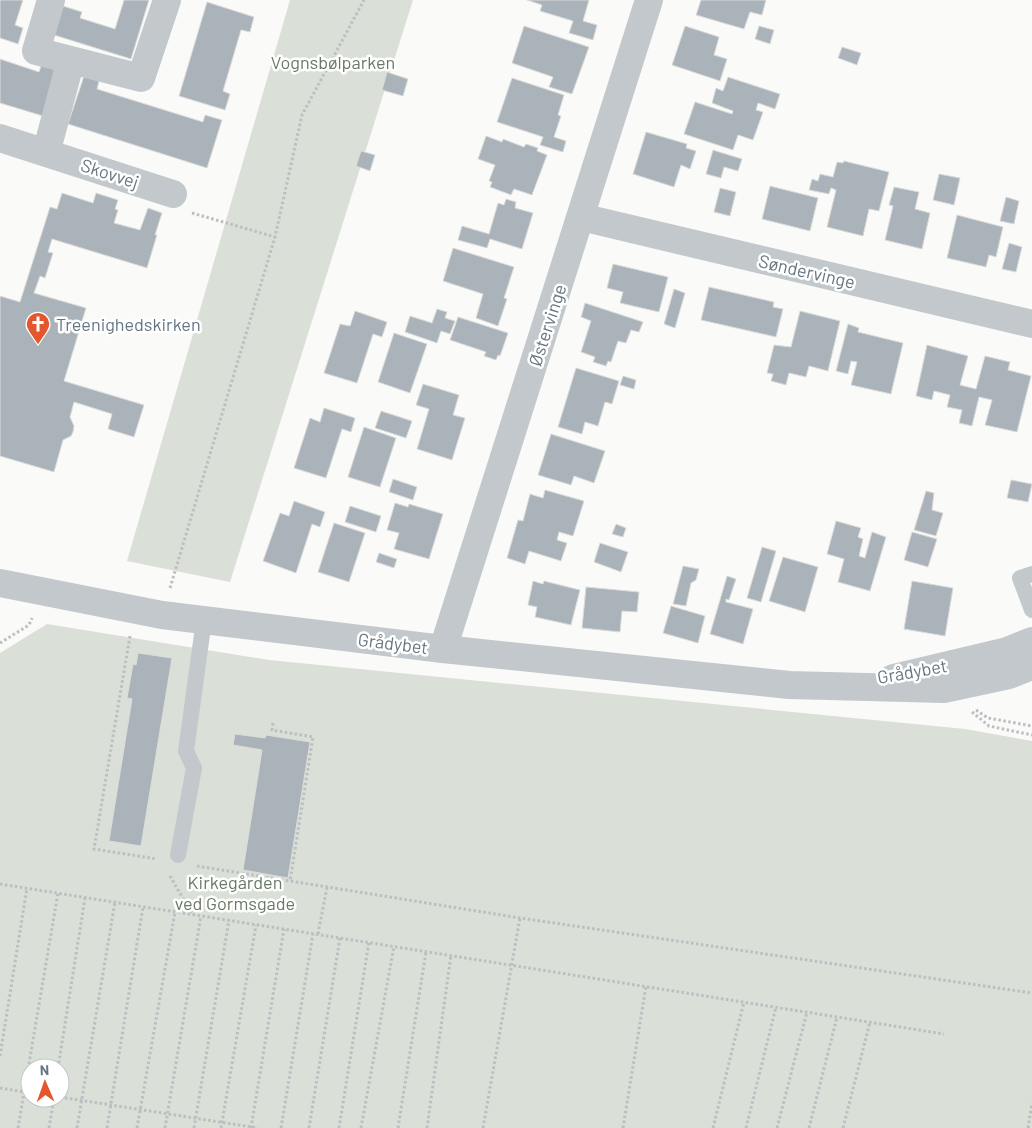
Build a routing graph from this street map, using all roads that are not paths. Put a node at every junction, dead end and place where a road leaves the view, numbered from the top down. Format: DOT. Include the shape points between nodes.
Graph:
graph roads {
  1 [pos="51,0"];
  2 [pos="167,0"];
  3 [pos="649,0"];
  4 [pos="71,60"];
  5 [pos="0,138"];
  6 [pos="46,153"];
  7 [pos="173,194"];
  8 [pos="581,217"];
  9 [pos="1032,324"];
  10 [pos="1032,574"];
  11 [pos="0,583"];
  12 [pos="1032,610"];
  13 [pos="204,620"];
  14 [pos="1032,642"];
  15 [pos="442,649"];
  16 [pos="1032,666"];
  17 [pos="789,685"];
  18 [pos="183,859"];
  1 -- 4 [label="street" via="36,51"];
  2 -- 4 [label="street" via="141,78"];
  3 -- 8 [label="street, Østervinge"];
  4 -- 6 [label="street"];
  5 -- 6 [label="street, Skovvej"];
  6 -- 7 [label="street, Skovvej"];
  8 -- 9 [label="street, Søndervinge"];
  8 -- 15 [label="street, Østervinge"];
  10 -- 12 [label="lane" via="1020,578"];
  11 -- 13 [label="street, Grådybet" via="162,615"];
  13 -- 15 [label="street, Grådybet"];
  13 -- 18 [label="lane" via="186,752 194,768"];
  14 -- 17 [label="street, Grådybet" via="898,677"];
  15 -- 17 [label="street, Grådybet"];
  16 -- 17 [label="street, Grådybet" via="1009,675 944,690"];
}
